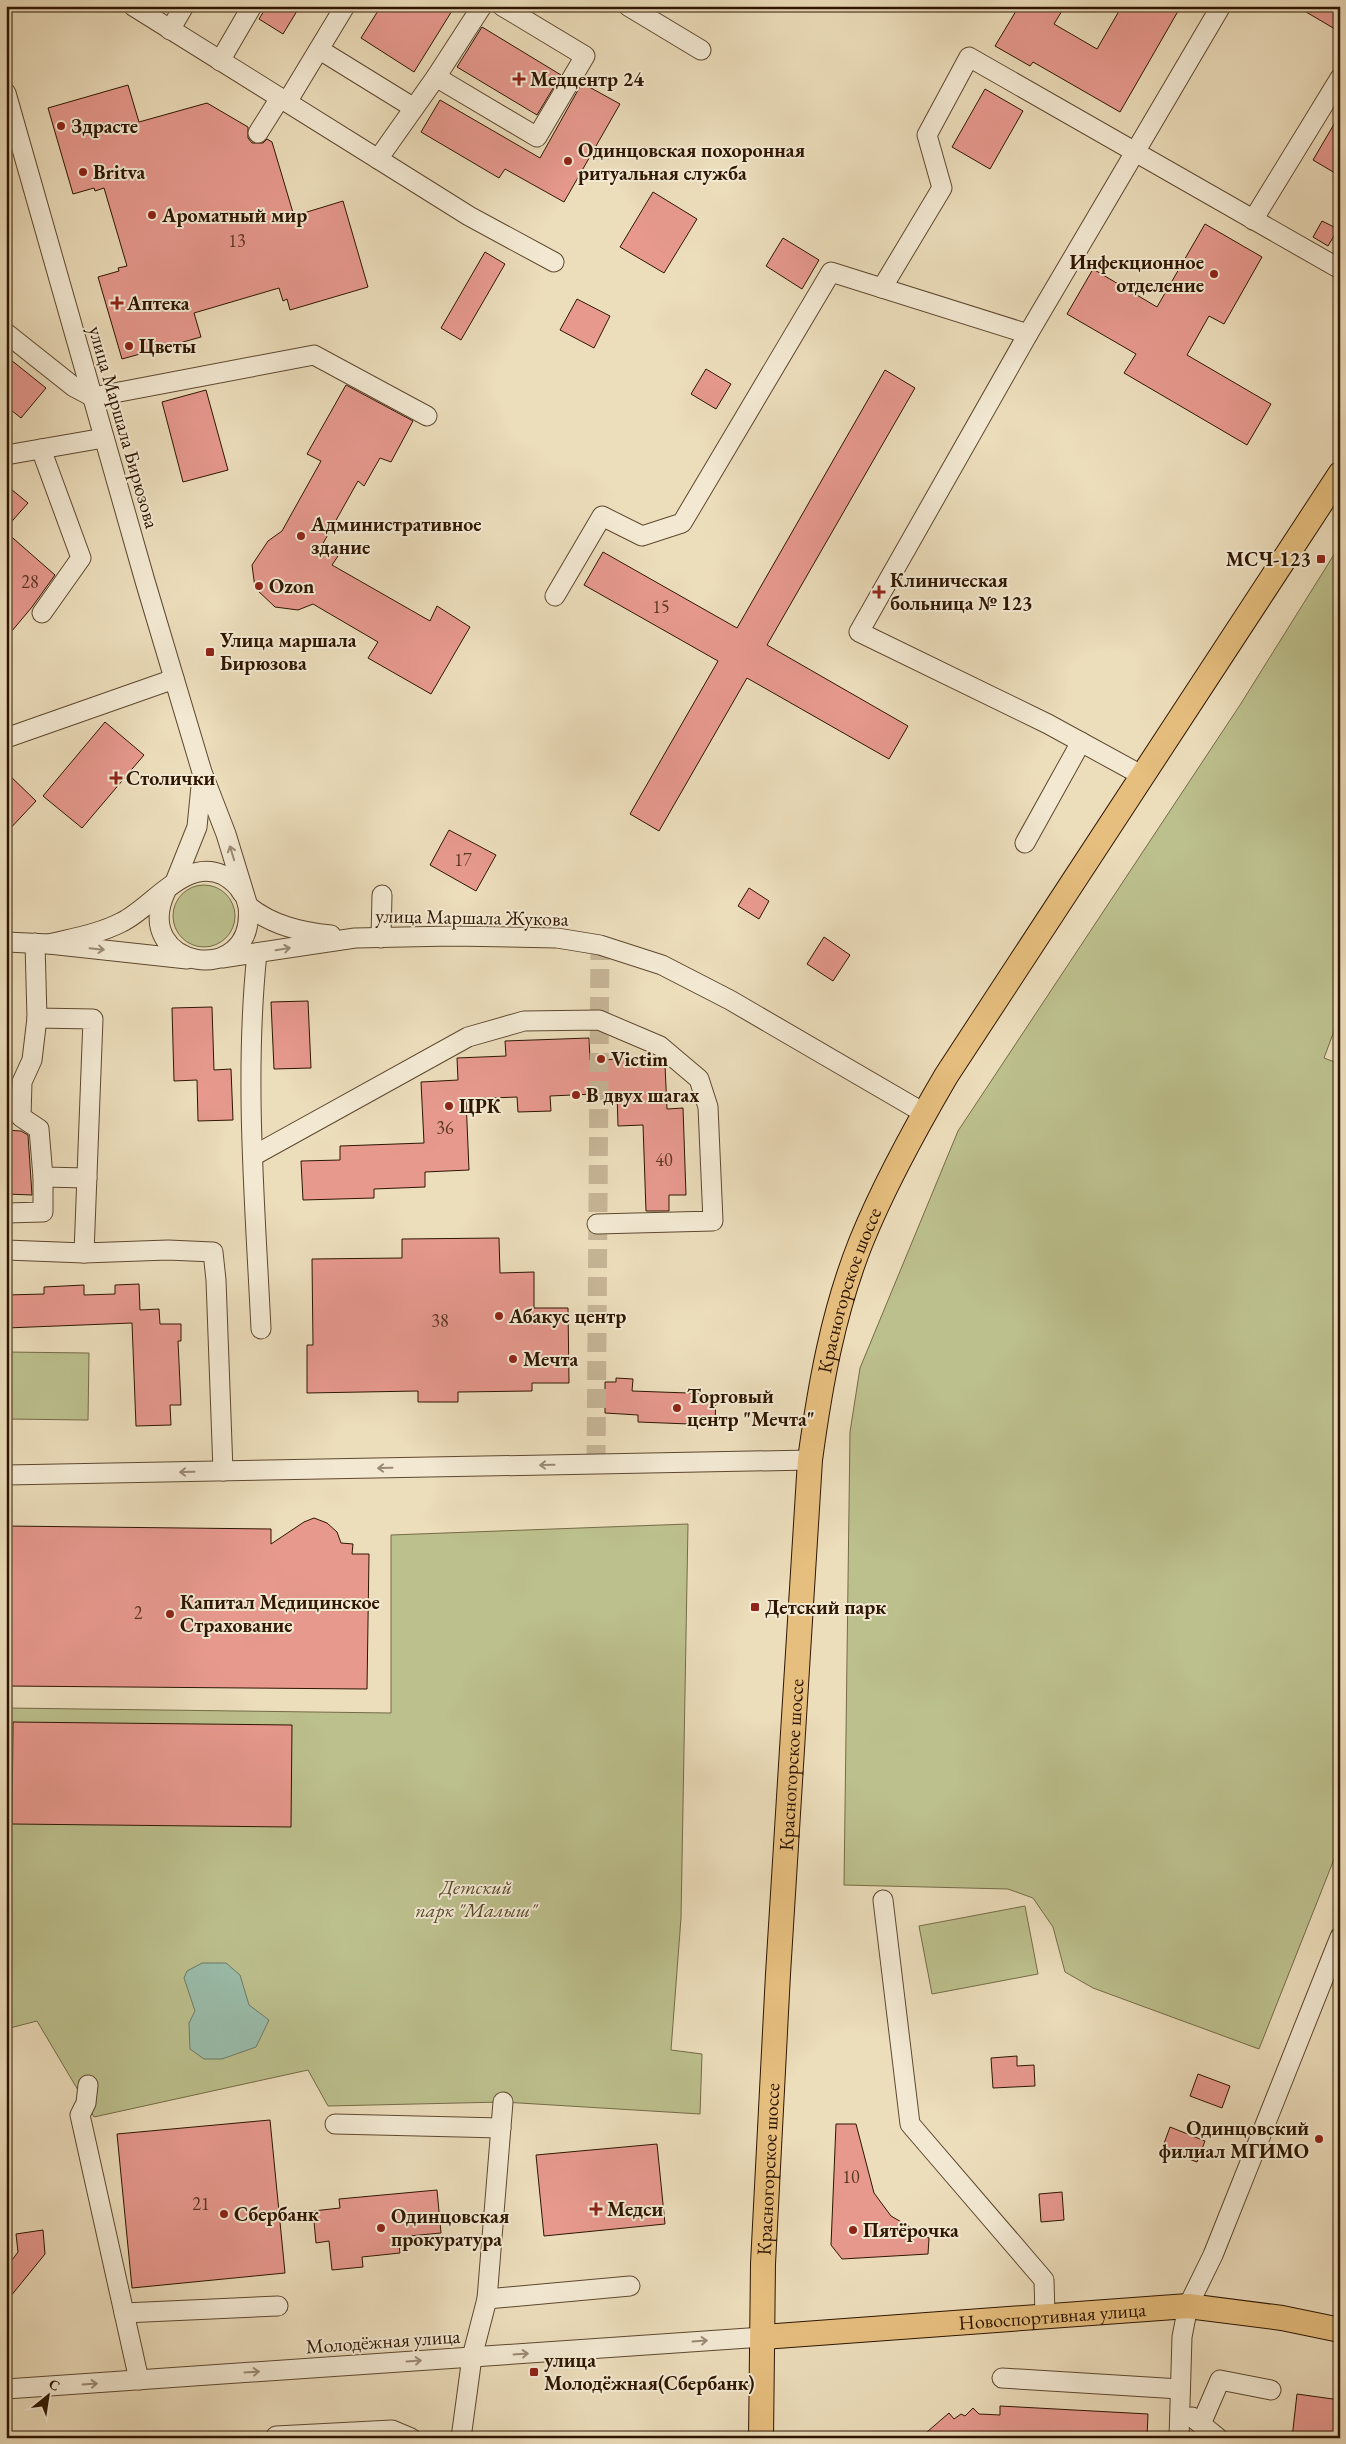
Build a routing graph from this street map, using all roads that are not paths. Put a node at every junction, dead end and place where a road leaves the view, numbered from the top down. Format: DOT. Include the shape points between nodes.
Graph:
graph roads {
  1 [pos="132,6"];
  2 [pos="184,6"];
  3 [pos="252,6"];
  4 [pos="345,6"];
  5 [pos="482,6"];
  6 [pos="502,6"];
  7 [pos="628,6"];
  8 [pos="1221,6"];
  9 [pos="170,30"];
  10 [pos="320,50"];
  11 [pos="702,50"];
  12 [pos="220,61"];
  13 [pos="436,77"];
  14 [pos="1340,78"];
  15 [pos="6,93"];
  16 [pos="283,100"];
  17 [pos="414,108"];
  18 [pos="258,134"];
  19 [pos="1138,152"];
  20 [pos="378,159"];
  21 [pos="1252,220"];
  22 [pos="554,262"];
  23 [pos="1340,269"];
  24 [pos="882,288"];
  25 [pos="6,333"];
  26 [pos="1028,334"];
  27 [pos="93,398"];
  28 [pos="426,416"];
  29 [pos="104,438"];
  30 [pos="41,448"];
  31 [pos="6,455"];
  32 [pos="1340,474"];
  33 [pos="555,596"];
  34 [pos="42,613"];
  35 [pos="174,679"];
  36 [pos="6,738"];
  37 [pos="1081,742"];
  38 [pos="202,772"];
  39 [pos="1143,776"];
  40 [pos="1025,843"];
  41 [pos="170,886"];
  42 [pos="382,895"];
  43 [pos="247,903"];
  44 [pos="354,938"];
  45 [pos="381,938"];
  46 [pos="6,942"];
  47 [pos="42,943"];
  48 [pos="257,953"];
  49 [pos="218,959"];
  50 [pos="193,960"];
  51 [pos="37,1018"];
  52 [pos="924,1113"];
  53 [pos="14,1117"];
  54 [pos="253,1156"];
  55 [pos="43,1177"];
  56 [pos="87,1178"];
  57 [pos="6,1212"];
  58 [pos="598,1224"];
  59 [pos="6,1250"];
  60 [pos="84,1253"];
  61 [pos="260,1329"];
  62 [pos="810,1460"];
  63 [pos="223,1471"];
  64 [pos="6,1475"];
  65 [pos="883,1900"];
  66 [pos="1340,1937"];
  67 [pos="88,2085"];
  68 [pos="503,2102"];
  69 [pos="336,2124"];
  70 [pos="501,2128"];
  71 [pos="630,2286"];
  72 [pos="487,2298"];
  73 [pos="278,2306"];
  74 [pos="1188,2306"];
  75 [pos="124,2313"];
  76 [pos="1046,2316"];
  77 [pos="1340,2330"];
  78 [pos="764,2337"];
  79 [pos="472,2357"];
  80 [pos="1002,2378"];
  81 [pos="139,2380"];
  82 [pos="6,2389"];
  83 [pos="1271,2390"];
  84 [pos="1180,2398"];
  85 [pos="1201,2424"];
  86 [pos="276,2436"];
  87 [pos="412,2438"];
  88 [pos="462,2438"];
  89 [pos="761,2438"];
  90 [pos="1179,2438"];
  91 [pos="1218,2438"];
  1 -- 9 [label="street"];
  2 -- 9 [label="street"];
  3 -- 12 [label="street"];
  4 -- 10 [label="street"];
  5 -- 13 [label="street"];
  6 -- 13 [label="street" via="585,56 537,137"];
  7 -- 11 [label="street"];
  8 -- 19 [label="street"];
  9 -- 12 [label="street"];
  10 -- 16 [label="street"];
  10 -- 17 [label="street"];
  12 -- 16 [label="street"];
  13 -- 17 [label="street"];
  14 -- 21 [label="street"];
  15 -- 27 [label="street, улица Маршала Бирюзова"];
  16 -- 18 [label="street"];
  16 -- 20 [label="street"];
  17 -- 20 [label="street"];
  19 -- 21 [label="street"];
  19 -- 24 [label="street" via="969,57 927,136 942,188"];
  19 -- 26 [label="street"];
  20 -- 22 [label="street" via="469,216"];
  21 -- 23 [label="street"];
  24 -- 26 [label="street"];
  24 -- 33 [label="street" via="831,272 682,524 642,536 602,516"];
  25 -- 27 [label="street" via="74,387"];
  26 -- 37 [label="street" via="859,632"];
  27 -- 28 [label="street" via="314,355"];
  27 -- 29 [label="street, улица Маршала Бирюзова"];
  29 -- 30 [label="street"];
  29 -- 35 [label="street, улица Маршала Бирюзова"];
  30 -- 31 [label="street"];
  30 -- 34 [label="street" via="81,558"];
  32 -- 39 [label="main road, Красногорское шоссе"];
  35 -- 36 [label="street"];
  35 -- 38 [label="street, улица Маршала Бирюзова"];
  37 -- 39 [label="street"];
  37 -- 40 [label="street"];
  38 -- 41 [label="street" via="197,826"];
  43 -- 38 [label="street, улица Маршала Бирюзова, one-way" via="226,834"];
  39 -- 52 [label="main road, Красногорское шоссе"];
  41 -- 43 [label="street" via="196,871 221,874 232,880"];
  41 -- 47 [label="street" via="122,922 96,932"];
  41 -- 50 [label="street" via="159,914 162,932 172,948"];
  42 -- 45 [label="street"];
  43 -- 44 [label="street" via="272,921 289,928"];
  43 -- 49 [label="street" via="249,917 243,938 232,951"];
  44 -- 45 [label="street, улица Маршала Жукова"];
  48 -- 44 [label="street, улица Маршала Жукова, one-way"];
  45 -- 52 [label="street, улица Маршала Жукова" via="557,938 600,945 662,966 730,1000"];
  46 -- 47 [label="street"];
  47 -- 50 [label="street, one-way"];
  47 -- 51 [label="street"];
  48 -- 49 [label="street, улица Маршала Жукова"];
  48 -- 54 [label="street" via="253,1005"];
  49 -- 50 [label="street"];
  51 -- 53 [label="street" via="32,1060 22,1082"];
  51 -- 56 [label="street" via="93,1020"];
  52 -- 62 [label="main road, Красногорское шоссе" via="879,1202 847,1283 819,1394"];
  53 -- 55 [label="street" via="39,1128"];
  54 -- 58 [label="street" via="468,1036 524,1021 599,1020 660,1046 699,1079 708,1107 714,1220"];
  54 -- 61 [label="street"];
  55 -- 56 [label="street"];
  55 -- 57 [label="street" via="43,1212"];
  56 -- 60 [label="street"];
  59 -- 60 [label="street"];
  60 -- 63 [label="street" via="213,1252"];
  62 -- 63 [label="street, one-way"];
  62 -- 78 [label="main road, Красногорское шоссе" via="777,1994 763,2264"];
  63 -- 64 [label="street, one-way"];
  65 -- 76 [label="street" via="910,2124 1044,2280"];
  66 -- 74 [label="street" via="1213,2255"];
  67 -- 75 [label="street" via="86,2103 80,2115"];
  68 -- 70 [label="street"];
  69 -- 70 [label="street"];
  70 -- 72 [label="street"];
  71 -- 72 [label="street"];
  72 -- 79 [label="street"];
  73 -- 75 [label="street"];
  74 -- 76 [label="main road, Новоспортивная улица"];
  74 -- 77 [label="main road, Новоспортивная улица" via="1282,2318"];
  74 -- 84 [label="street" via="1182,2337"];
  75 -- 81 [label="street"];
  76 -- 78 [label="main road, Новоспортивная улица"];
  79 -- 78 [label="street, Молодёжная улица, one-way"];
  78 -- 89 [label="main road, Красногорское шоссе"];
  81 -- 79 [label="street, Молодёжная улица, one-way"];
  79 -- 88 [label="street"];
  80 -- 84 [label="street"];
  82 -- 81 [label="street, Молодёжная улица, one-way"];
  83 -- 85 [label="street" via="1220,2380"];
  84 -- 85 [label="street"];
  84 -- 90 [label="street"];
  85 -- 91 [label="street"];
  86 -- 87 [label="street" via="392,2430"];
}
